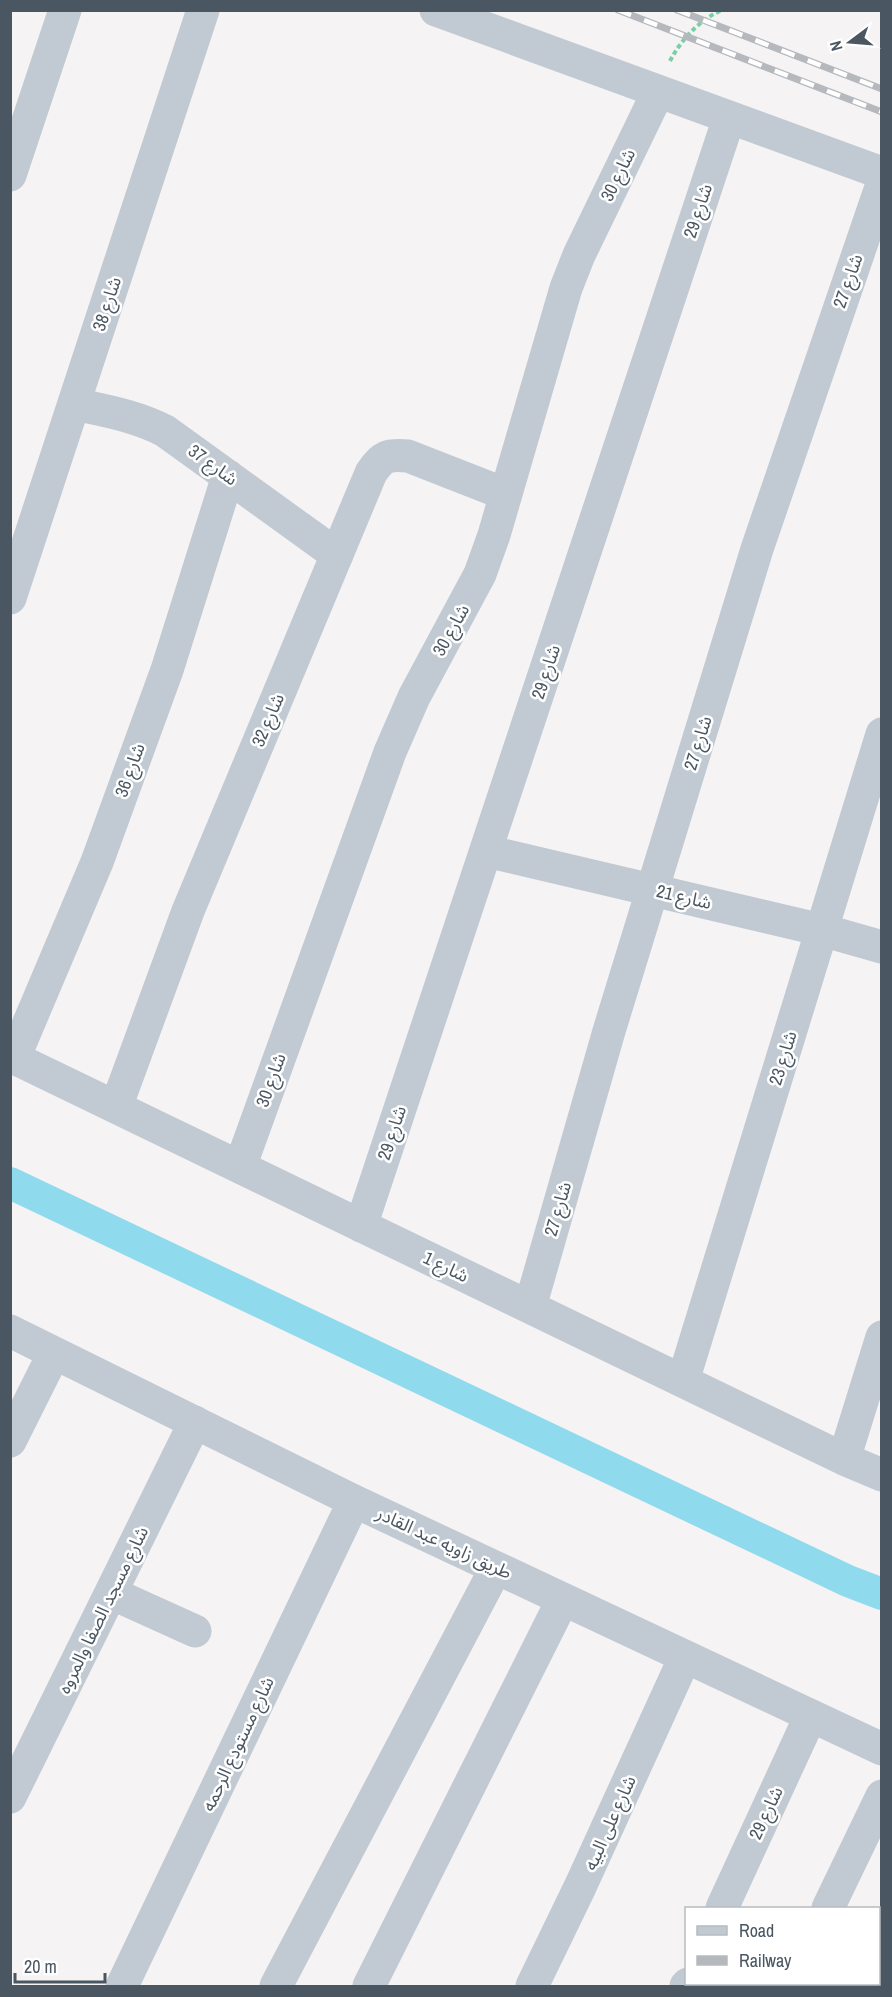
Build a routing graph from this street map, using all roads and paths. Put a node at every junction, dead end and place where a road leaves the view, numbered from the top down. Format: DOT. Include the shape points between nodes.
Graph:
graph roads {
  1 [pos="64,10"];
  2 [pos="203,10"];
  3 [pos="436,10"];
  4 [pos="722,10"];
  5 [pos="658,92"];
  6 [pos="729,118"];
  7 [pos="882,174"];
  8 [pos="10,175"];
  9 [pos="882,184"];
  10 [pos="74,404"];
  11 [pos="228,476"];
  12 [pos="505,494"];
  13 [pos="337,555"];
  14 [pos="10,598"];
  15 [pos="882,734"];
  16 [pos="486,851"];
  17 [pos="654,890"];
  18 [pos="822,930"];
  19 [pos="882,947"];
  20 [pos="12,1057"];
  21 [pos="116,1107"];
  22 [pos="240,1167"];
  23 [pos="361,1226"];
  24 [pos="530,1307"];
  25 [pos="10,1331"];
  26 [pos="882,1337"];
  27 [pos="54,1353"];
  28 [pos="683,1381"];
  29 [pos="195,1422"];
  30 [pos="10,1441"];
  31 [pos="844,1459"];
  32 [pos="882,1475"];
  33 [pos="354,1501"];
  34 [pos="496,1568"];
  35 [pos="111,1593"];
  36 [pos="563,1599"];
  37 [pos="195,1631"];
  38 [pos="685,1657"];
  39 [pos="810,1717"];
  40 [pos="882,1749"];
  41 [pos="882,1796"];
  42 [pos="10,1797"];
  43 [pos="722,1907"];
  44 [pos="828,1907"];
  45 [pos="122,1986"];
  46 [pos="276,1986"];
  47 [pos="369,1986"];
  48 [pos="531,1986"];
  1 -- 8 [label="street"];
  2 -- 10 [label="street, شارع 38"];
  3 -- 5 [label="street"];
  4 -- 5 [label="path" via="687,36 664,72"];
  5 -- 6 [label="street"];
  5 -- 12 [label="street, شارع 30" via="566,288"];
  6 -- 7 [label="street"];
  6 -- 16 [label="street, شارع 29"];
  9 -- 17 [label="street, شارع 27" via="757,549"];
  10 -- 11 [label="street, شارع 37" via="147,422"];
  10 -- 14 [label="street, شارع 38"];
  11 -- 13 [label="street, شارع 37"];
  11 -- 20 [label="street, شارع 36" via="167,670 97,862"];
  12 -- 13 [label="street, شارع 32" via="408,456 393,454 379,461 371,474"];
  12 -- 22 [label="street, شارع 30" via="480,574 414,697 390,752"];
  13 -- 21 [label="street, شارع 32" via="188,911"];
  15 -- 18 [label="street, شارع 23"];
  16 -- 17 [label="street, شارع 21"];
  16 -- 23 [label="street, شارع 29"];
  17 -- 18 [label="street, شارع 21"];
  17 -- 24 [label="street, شارع 27"];
  18 -- 19 [label="street, شارع 21"];
  18 -- 28 [label="street, شارع 23"];
  20 -- 21 [label="street, شارع 1"];
  21 -- 22 [label="street, شارع 1"];
  22 -- 23 [label="street, شارع 1"];
  23 -- 24 [label="street, شارع 1"];
  24 -- 28 [label="street, شارع 1"];
  25 -- 27 [label="street, طريق زاويه عبد القادر"];
  26 -- 31 [label="street"];
  27 -- 29 [label="street, طريق زاويه عبد القادر"];
  27 -- 30 [label="street"];
  28 -- 31 [label="street, شارع 1"];
  29 -- 33 [label="street, طريق زاويه عبد القادر"];
  29 -- 35 [label="street, شارع مسجد الصفا والمروه"];
  31 -- 32 [label="street, شارع 1"];
  33 -- 34 [label="street, طريق زاويه عبد القادر"];
  33 -- 45 [label="street, شارع مستودع الرحمه"];
  34 -- 36 [label="street, طريق زاويه عبد القادر"];
  34 -- 46 [label="street"];
  35 -- 37 [label="street"];
  35 -- 42 [label="street, شارع مسجد الصفا والمروه"];
  36 -- 38 [label="street, طريق زاويه عبد القادر"];
  36 -- 47 [label="street"];
  38 -- 39 [label="street, طريق زاويه عبد القادر"];
  38 -- 48 [label="street, شارع على البيه"];
  39 -- 40 [label="street, طريق زاويه عبد القادر"];
  39 -- 43 [label="street, شارع 29"];
  41 -- 44 [label="street"];
}
